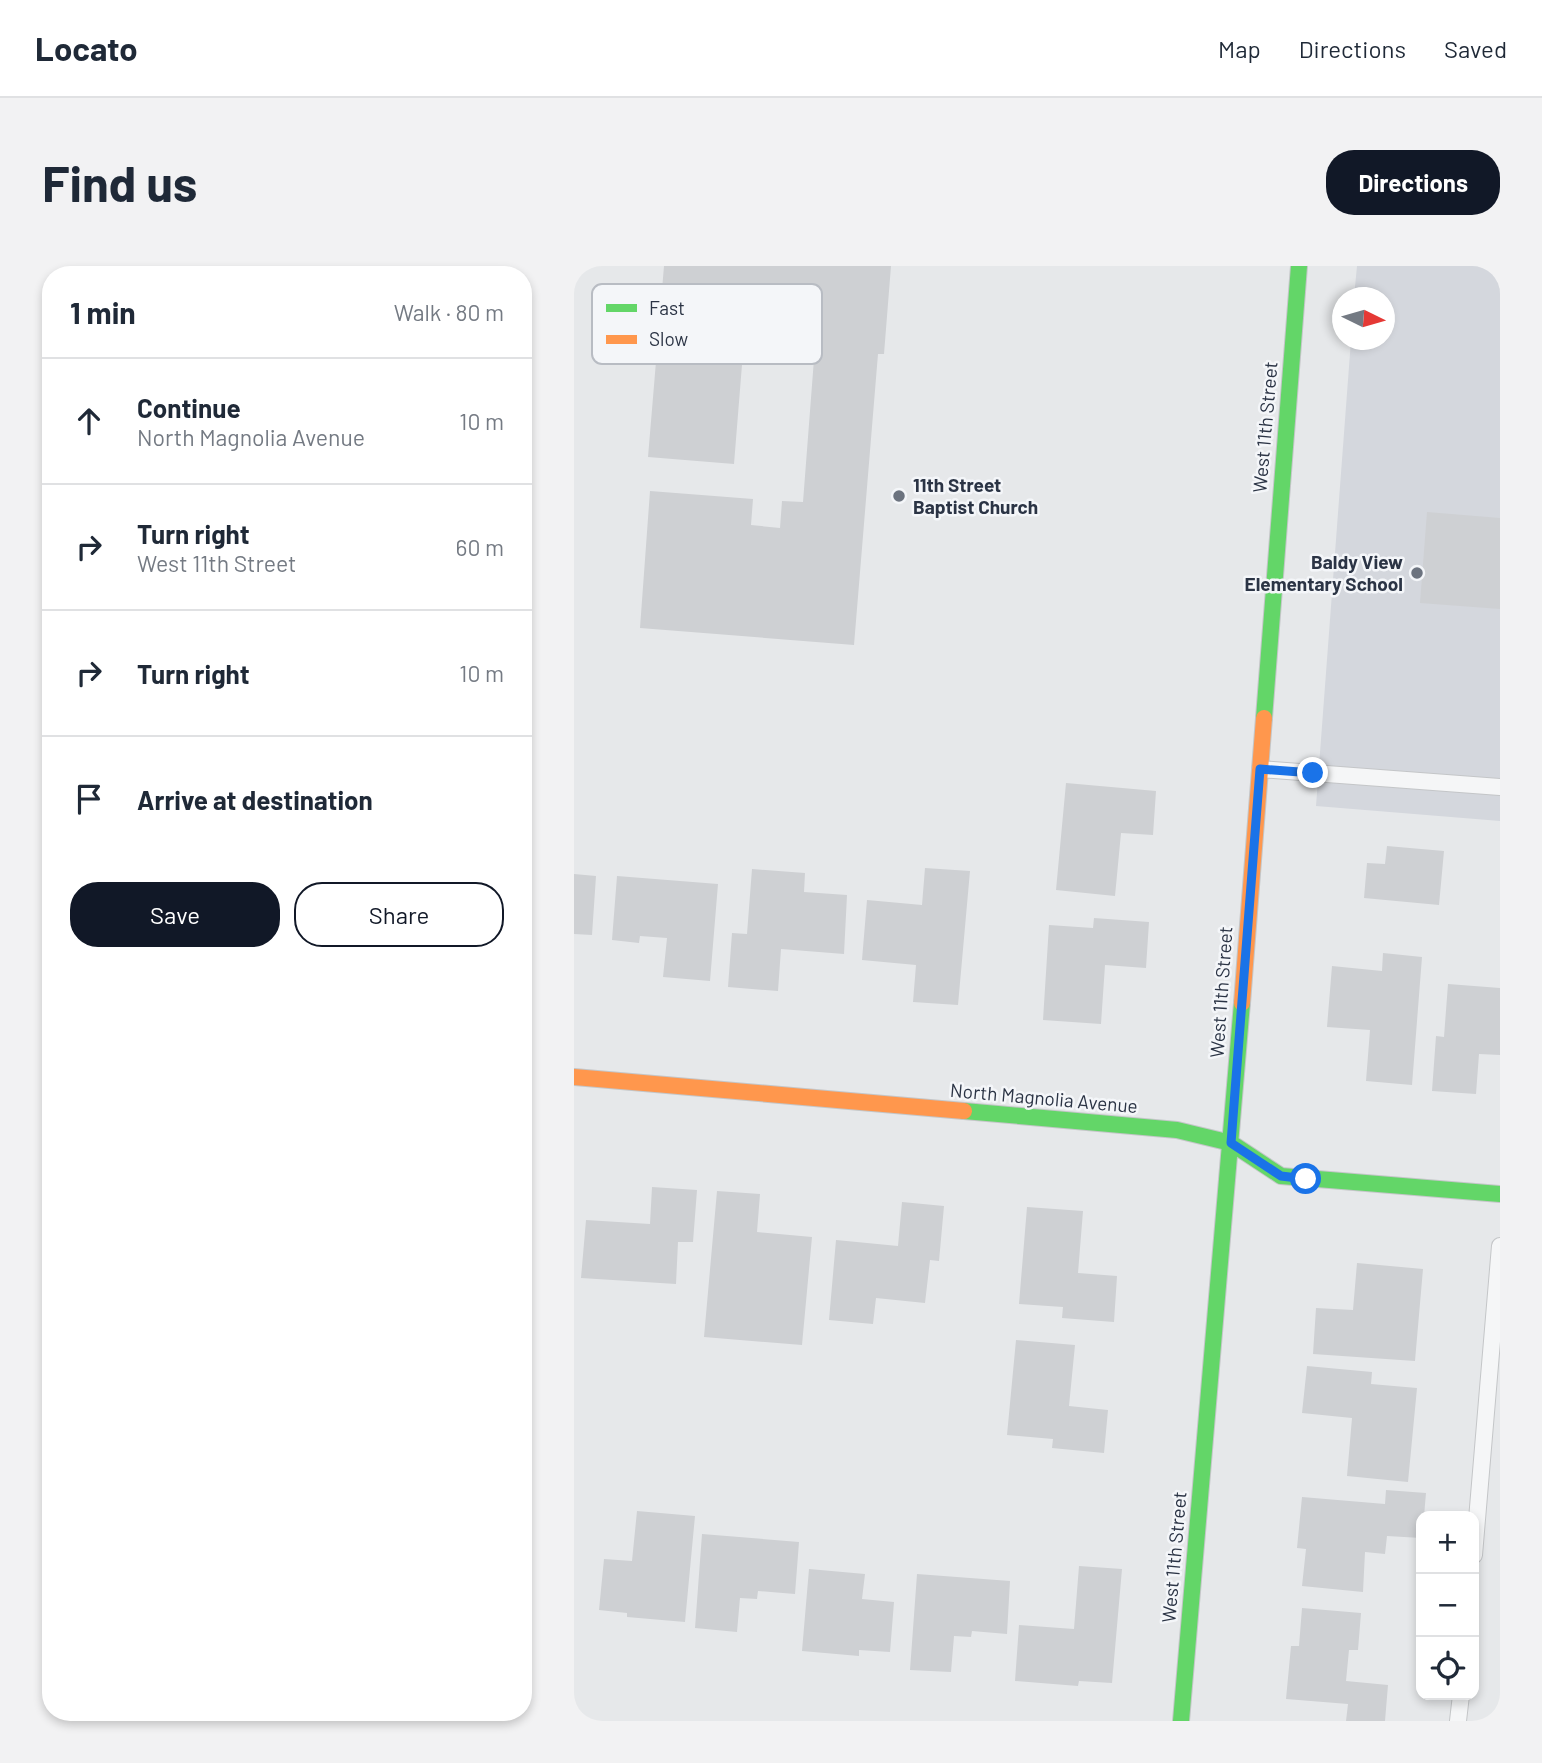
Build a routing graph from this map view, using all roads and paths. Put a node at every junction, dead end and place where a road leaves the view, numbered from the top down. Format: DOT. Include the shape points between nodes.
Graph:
graph roads {
  1 [pos="1299,266"];
  2 [pos="1260,769"];
  3 [pos="1500,787"];
  4 [pos="574,1077"];
  5 [pos="1231,1143"];
  6 [pos="1500,1195"];
  7 [pos="1500,1246"];
  8 [pos="1478,1511"];
  9 [pos="1460,1700"];
  10 [pos="1181,1721"];
  11 [pos="1458,1721"];
  1 -- 2 [label="street, West 11th Street"];
  2 -- 3 [label="lane"];
  2 -- 5 [label="street, West 11th Street"];
  4 -- 5 [label="street, North Magnolia Avenue" via="1177,1130"];
  5 -- 6 [label="street, North Magnolia Avenue" via="1281,1176"];
  5 -- 10 [label="street, West 11th Street"];
  7 -- 8 [label="lane"];
  9 -- 11 [label="lane"];
}
